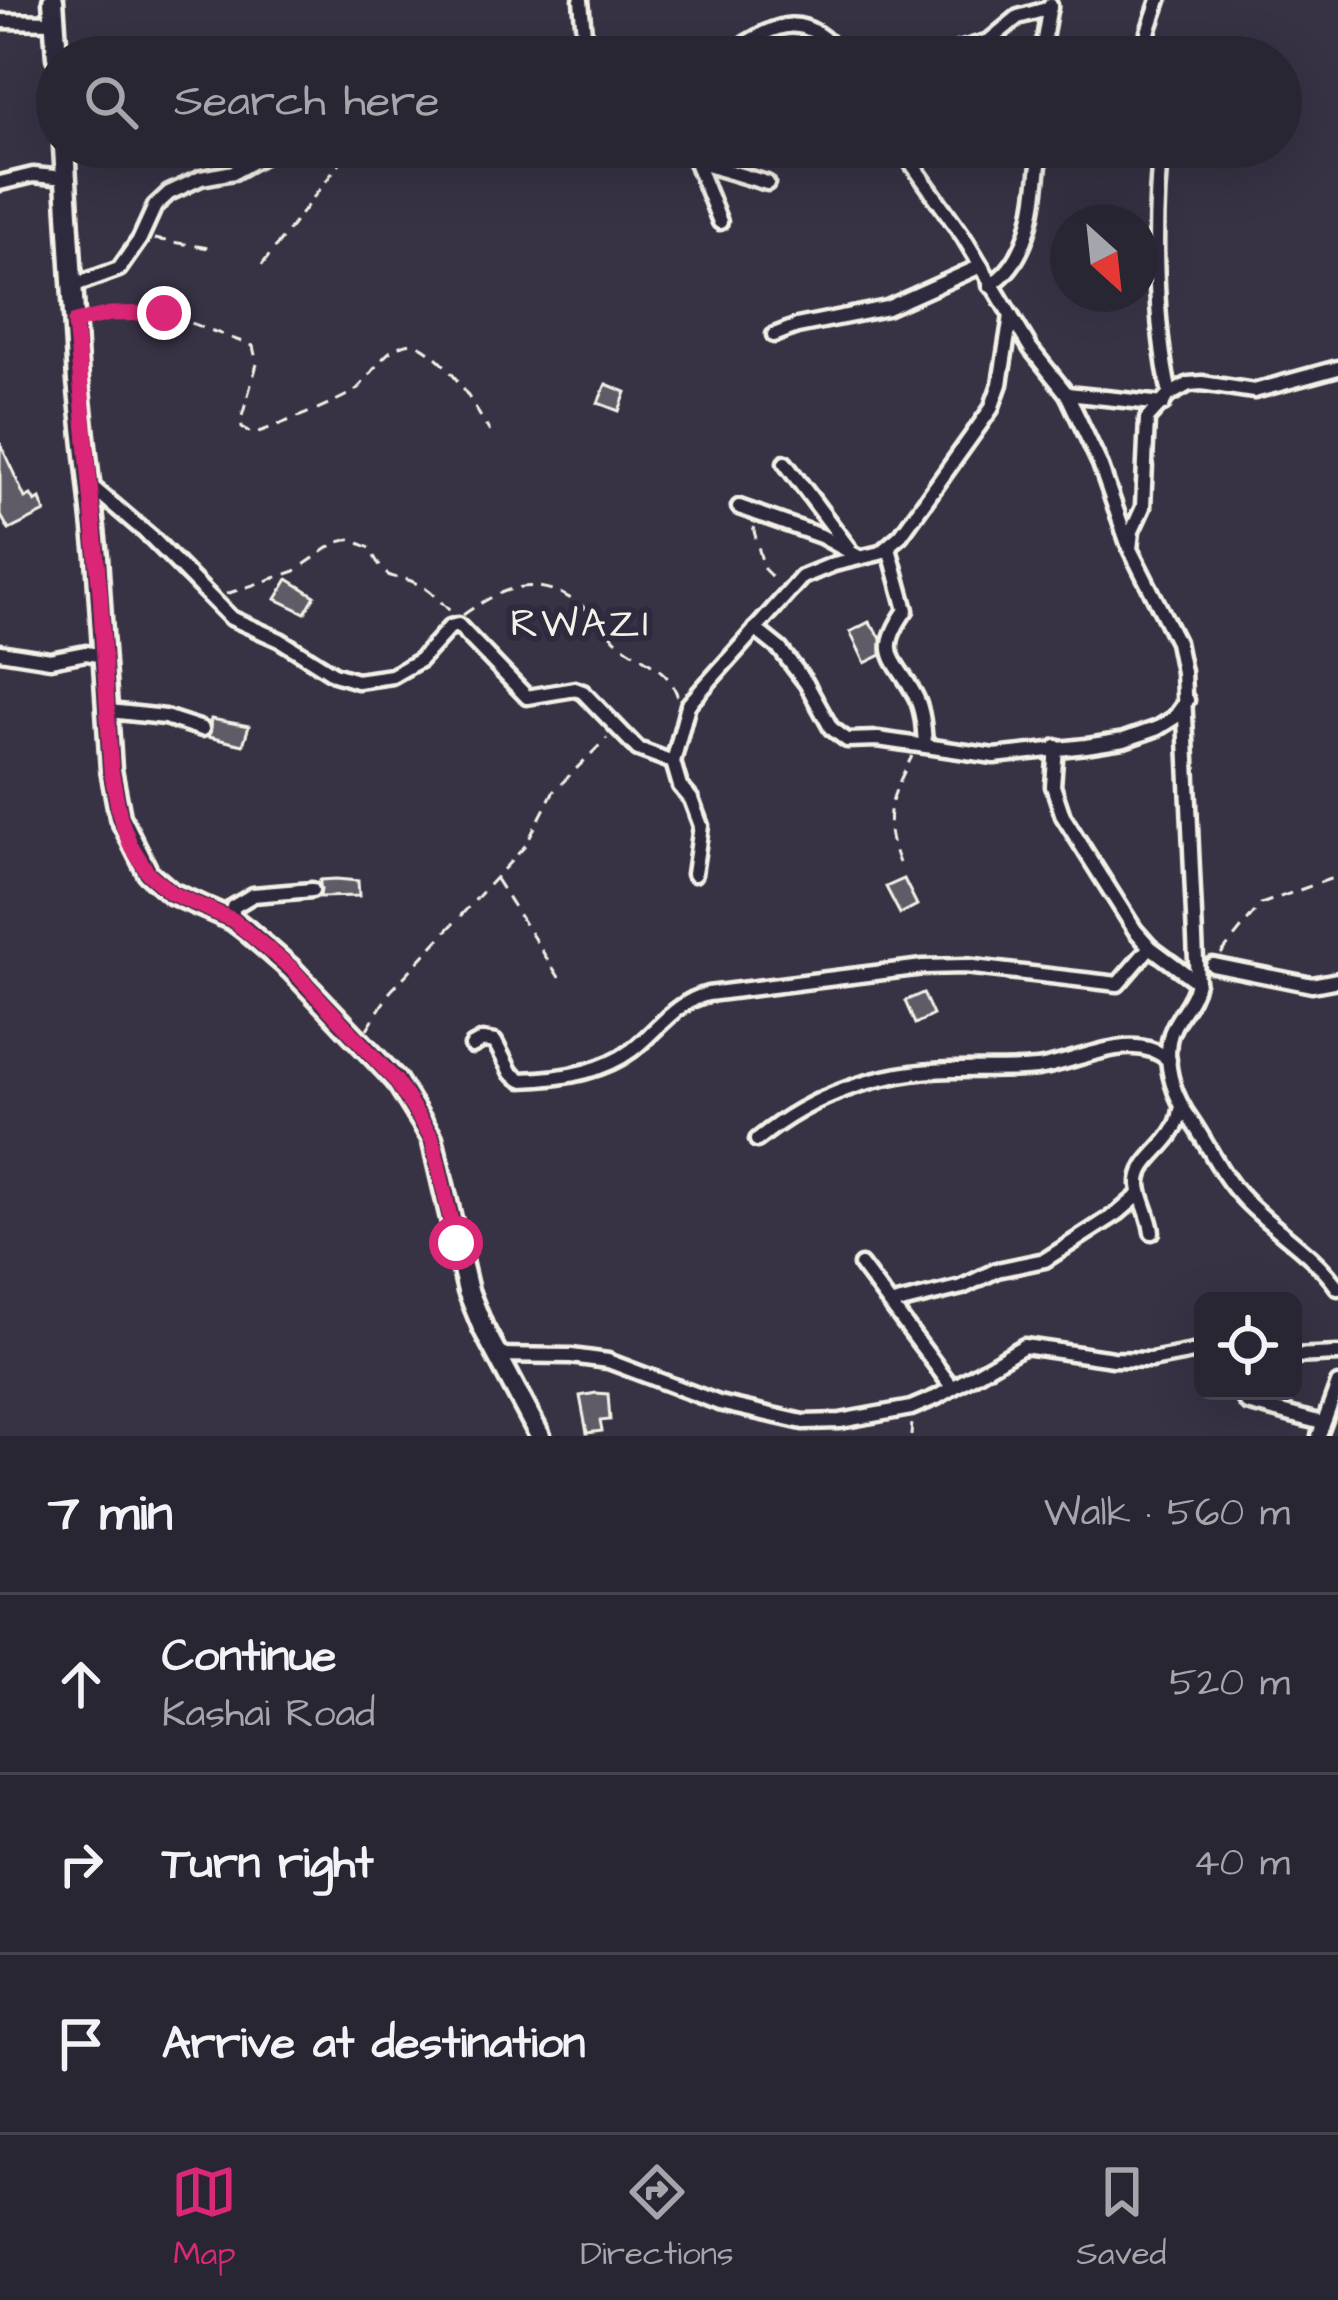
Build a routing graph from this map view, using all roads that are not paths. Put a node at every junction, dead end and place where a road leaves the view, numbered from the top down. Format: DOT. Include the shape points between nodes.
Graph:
graph roads {
  1 [pos="53,0"];
  2 [pos="580,0"];
  3 [pos="1160,0"];
  4 [pos="1050,4"];
  5 [pos="0,21"];
  6 [pos="55,22"];
  7 [pos="56,36"];
  8 [pos="584,36"];
  9 [pos="758,36"];
  10 [pos="821,36"];
  11 [pos="995,36"];
  12 [pos="1045,36"];
  13 [pos="1149,36"];
  14 [pos="65,168"];
  15 [pos="241,168"];
  16 [pos="699,168"];
  17 [pos="717,168"];
  18 [pos="914,168"];
  19 [pos="1038,168"];
  20 [pos="1160,168"];
  21 [pos="66,178"];
  22 [pos="0,183"];
  23 [pos="766,183"];
  24 [pos="720,222"];
  25 [pos="981,266"];
  26 [pos="990,285"];
  27 [pos="72,286"];
  28 [pos="1011,316"];
  29 [pos="774,334"];
  30 [pos="1338,368"];
  31 [pos="1067,394"];
  32 [pos="1167,399"];
  33 [pos="785,463"];
  34 [pos="88,484"];
  35 [pos="739,507"];
  36 [pos="889,548"];
  37 [pos="1130,550"];
  38 [pos="854,552"];
  39 [pos="755,629"];
  40 [pos="0,652"];
  41 [pos="104,656"];
  42 [pos="1187,700"];
  43 [pos="109,711"];
  44 [pos="202,729"];
  45 [pos="922,744"];
  46 [pos="1056,747"];
  47 [pos="673,762"];
  48 [pos="694,874"];
  49 [pos="312,890"];
  50 [pos="233,920"];
  51 [pos="1150,947"];
  52 [pos="1213,965"];
  53 [pos="1338,980"];
  54 [pos="1197,982"];
  55 [pos="472,1046"];
  56 [pos="1169,1060"];
  57 [pos="1181,1110"];
  58 [pos="758,1140"];
  59 [pos="1140,1194"];
  60 [pos="1152,1232"];
  61 [pos="861,1265"];
  62 [pos="1338,1288"];
  63 [pos="893,1304"];
  64 [pos="1194,1353"];
  65 [pos="1338,1354"];
  66 [pos="495,1355"];
  67 [pos="1302,1356"];
  68 [pos="1338,1384"];
  69 [pos="952,1387"];
  70 [pos="1244,1400"];
  71 [pos="1320,1429"];
  72 [pos="540,1436"];
  1 -- 6 [label="street"];
  2 -- 8 [label="street"];
  3 -- 13 [label="street"];
  4 -- 11 [label="street"];
  4 -- 12 [label="street"];
  5 -- 6 [label="street"];
  6 -- 7 [label="street"];
  9 -- 10 [label="street" via="793,24"];
  14 -- 21 [label="street"];
  15 -- 27 [label="street" via="169,193 119,269"];
  16 -- 24 [label="street"];
  17 -- 23 [label="street"];
  18 -- 25 [label="street"];
  19 -- 26 [label="street" via="1027,234 1012,268"];
  20 -- 32 [label="street"];
  21 -- 22 [label="street"];
  21 -- 27 [label="street"];
  25 -- 26 [label="street"];
  25 -- 29 [label="street" via="887,308"];
  26 -- 28 [label="street"];
  27 -- 34 [label="street"];
  28 -- 31 [label="street"];
  28 -- 36 [label="street" via="991,409"];
  30 -- 32 [label="street" via="1253,392 1190,384"];
  31 -- 32 [label="street"];
  31 -- 37 [label="street"];
  32 -- 37 [label="street" via="1147,419 1143,507"];
  33 -- 38 [label="street"];
  34 -- 41 [label="street"];
  34 -- 47 [label="street" via="231,618 334,674 378,681 458,625 527,697 583,692 638,749"];
  35 -- 38 [label="street"];
  36 -- 38 [label="street"];
  36 -- 45 [label="street" via="906,610 890,646 916,698"];
  37 -- 42 [label="street" via="1177,642"];
  38 -- 39 [label="street" via="814,570"];
  39 -- 45 [label="street" via="794,667 838,736"];
  39 -- 47 [label="street" via="683,716"];
  40 -- 41 [label="street" via="50,661"];
  41 -- 43 [label="street"];
  42 -- 46 [label="street" via="1174,718 1139,736"];
  42 -- 54 [label="street"];
  43 -- 44 [label="street"];
  43 -- 50 [label="street" via="111,770 130,844 171,893"];
  45 -- 46 [label="street" via="994,756"];
  46 -- 51 [label="street" via="1053,786 1063,816"];
  47 -- 48 [label="street" via="701,826"];
  49 -- 50 [label="street" via="248,897 233,907"];
  50 -- 66 [label="street" via="291,968 396,1081 432,1138 468,1291"];
  51 -- 54 [label="street"];
  51 -- 55 [label="street" via="1118,984 923,967 708,994 691,998 626,1054 566,1076 521,1080 495,1042"];
  52 -- 53 [label="street" via="1312,985"];
  54 -- 56 [label="street" via="1175,1022"];
  56 -- 57 [label="street"];
  56 -- 58 [label="street" via="1126,1048 1039,1068 902,1074 808,1105"];
  57 -- 59 [label="street" via="1173,1136 1144,1165"];
  57 -- 62 [label="street" via="1224,1178"];
  59 -- 60 [label="street"];
  59 -- 63 [label="street" via="1045,1260"];
  61 -- 63 [label="street"];
  63 -- 69 [label="street"];
  64 -- 69 [label="street" via="1150,1360 1024,1346"];
  65 -- 67 [label="street"];
  66 -- 69 [label="street" via="629,1366 719,1403 803,1422 905,1410"];
  66 -- 72 [label="street"];
  68 -- 71 [label="street"];
  70 -- 71 [label="street"];
}
